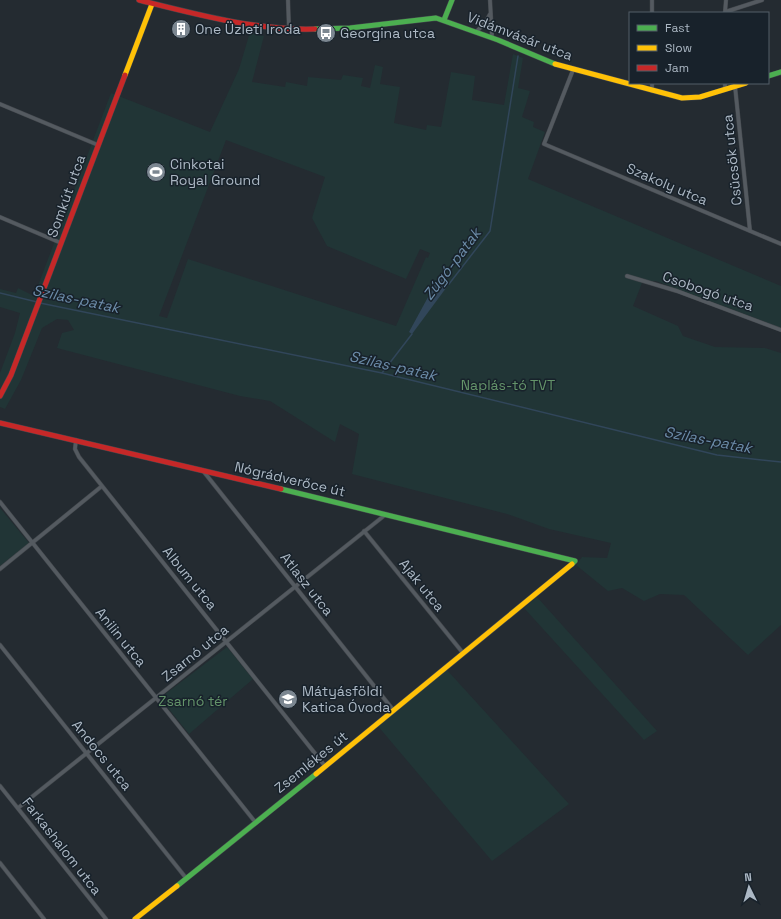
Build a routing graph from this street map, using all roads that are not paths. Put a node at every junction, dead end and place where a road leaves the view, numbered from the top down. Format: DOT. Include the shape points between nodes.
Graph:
graph roads {
  1 [pos="139,0"];
  2 [pos="288,0"];
  3 [pos="452,0"];
  4 [pos="490,0"];
  5 [pos="652,0"];
  6 [pos="726,0"];
  7 [pos="762,0"];
  8 [pos="152,4"];
  9 [pos="652,12"];
  10 [pos="725,12"];
  11 [pos="490,13"];
  12 [pos="444,20"];
  13 [pos="289,29"];
  14 [pos="476,32"];
  15 [pos="492,37"];
  16 [pos="573,70"];
  17 [pos="781,72"];
  18 [pos="769,76"];
  19 [pos="652,84"];
  20 [pos="725,84"];
  21 [pos="742,84"];
  22 [pos="735,86"];
  23 [pos="725,90"];
  24 [pos="652,91"];
  25 [pos="0,104"];
  26 [pos="98,145"];
  27 [pos="0,217"];
  28 [pos="750,231"];
  29 [pos="61,243"];
  30 [pos="781,244"];
  31 [pos="627,276"];
  32 [pos="781,330"];
  33 [pos="0,396"];
  34 [pos="0,423"];
  35 [pos="76,440"];
  36 [pos="203,471"];
  37 [pos="102,486"];
  38 [pos="0,502"];
  39 [pos="385,514"];
  40 [pos="364,531"];
  41 [pos="32,543"];
  42 [pos="575,562"];
  43 [pos="0,569"];
  44 [pos="295,587"];
  45 [pos="227,642"];
  46 [pos="0,645"];
  47 [pos="463,653"];
  48 [pos="156,698"];
  49 [pos="394,710"];
  50 [pos="87,753"];
  51 [pos="325,766"];
  52 [pos="0,786"];
  53 [pos="18,808"];
  54 [pos="256,823"];
  55 [pos="0,863"];
  56 [pos="186,878"];
  57 [pos="44,919"];
  58 [pos="106,919"];
  59 [pos="135,919"];
  1 -- 8 [label="street, Vidámvásár utca"];
  2 -- 13 [label="street"];
  3 -- 12 [label="street"];
  4 -- 11 [label="street"];
  5 -- 9 [label="street"];
  6 -- 10 [label="street"];
  7 -- 10 [label="street"];
  8 -- 13 [label="street, Vidámvásár utca" via="213,18"];
  8 -- 26 [label="street, Somkút utca"];
  11 -- 14 [label="street"];
  11 -- 15 [label="street"];
  12 -- 13 [label="street, Vidámvásár utca" via="426,18 350,28"];
  12 -- 14 [label="street, Vidámvásár utca"];
  14 -- 15 [label="street, Vidámvásár utca"];
  15 -- 16 [label="street, Vidámvásár utca"];
  16 -- 24 [label="street, Vidámvásár utca"];
  16 -- 28 [label="street, Szakoly utca" via="544,144"];
  17 -- 18 [label="street"];
  19 -- 24 [label="street"];
  20 -- 23 [label="street"];
  21 -- 22 [label="street, Vidámvásár utca"];
  22 -- 23 [label="street, Vidámvásár utca"];
  22 -- 28 [label="street, Csücsök utca"];
  23 -- 24 [label="street, Vidámvásár utca" via="690,98"];
  25 -- 26 [label="street"];
  26 -- 29 [label="street, Somkút utca"];
  27 -- 29 [label="street"];
  28 -- 30 [label="street, Szakoly utca"];
  29 -- 33 [label="street, Somkút utca" via="11,375"];
  31 -- 32 [label="street, Csobogó utca" via="678,291"];
  34 -- 35 [label="street, Nógrádverőce út"];
  35 -- 36 [label="street, Nógrádverőce út"];
  35 -- 37 [label="street, Album utca" via="76,453"];
  36 -- 39 [label="street, Nógrádverőce út"];
  36 -- 44 [label="street, Atlasz utca"];
  37 -- 41 [label="street"];
  37 -- 45 [label="street, Album utca"];
  38 -- 41 [label="street, Anilin utca"];
  39 -- 40 [label="street, Zsarnó utca"];
  39 -- 42 [label="street, Nógrádverőce út"];
  40 -- 44 [label="street, Zsarnó utca"];
  40 -- 47 [label="street, Ajak utca"];
  41 -- 43 [label="street"];
  41 -- 48 [label="street, Anilin utca"];
  42 -- 47 [label="street, Zsemlékes út"];
  44 -- 45 [label="street, Zsarnó utca"];
  44 -- 49 [label="street, Atlasz utca"];
  45 -- 48 [label="street, Zsarnó utca"];
  45 -- 51 [label="street, Album utca"];
  46 -- 50 [label="street, Andocs utca"];
  47 -- 49 [label="street, Zsemlékes út"];
  48 -- 50 [label="street, Zsarnó utca"];
  48 -- 54 [label="street, Anilin utca"];
  49 -- 51 [label="street, Zsemlékes út"];
  50 -- 53 [label="street, Zsarnó utca"];
  50 -- 56 [label="street, Andocs utca"];
  51 -- 54 [label="street, Zsemlékes út"];
  52 -- 53 [label="street, Farkashalom utca"];
  53 -- 58 [label="street, Farkashalom utca"];
  54 -- 56 [label="street, Zsemlékes út"];
  55 -- 57 [label="street"];
  56 -- 59 [label="street, Zsemlékes út"];
}
